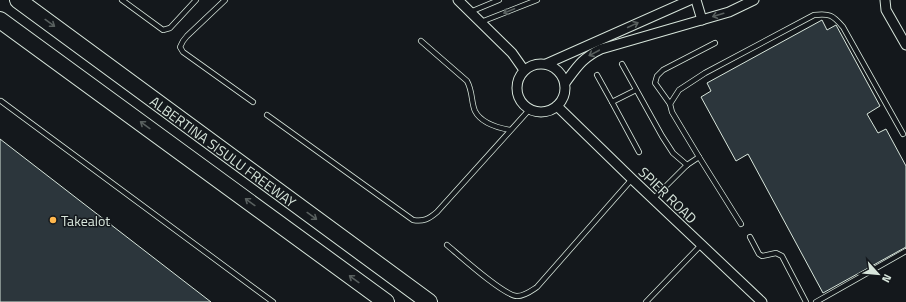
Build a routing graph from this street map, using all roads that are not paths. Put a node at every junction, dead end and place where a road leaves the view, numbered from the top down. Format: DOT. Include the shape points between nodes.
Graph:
graph roads {
  1 [pos="18,0"];
  2 [pos="122,0"];
  3 [pos="196,0"];
  4 [pos="225,0"];
  5 [pos="458,0"];
  6 [pos="499,0"];
  7 [pos="537,0"];
  8 [pos="690,0"];
  9 [pos="696,0"];
  10 [pos="754,0"];
  11 [pos="881,0"];
  12 [pos="885,0"];
  13 [pos="886,10"];
  14 [pos="470,12"];
  15 [pos="0,20"];
  16 [pos="702,20"];
  17 [pos="481,22"];
  18 [pos="421,41"];
  19 [pos="715,43"];
  20 [pos="906,45"];
  21 [pos="546,64"];
  22 [pos="622,64"];
  23 [pos="524,70"];
  24 [pos="597,76"];
  25 [pos="565,83"];
  26 [pos="636,90"];
  27 [pos="1,101"];
  28 [pos="253,102"];
  29 [pos="612,102"];
  30 [pos="670,104"];
  31 [pos="557,106"];
  32 [pos="528,110"];
  33 [pos="267,115"];
  34 [pos="510,130"];
  35 [pos="903,134"];
  36 [pos="639,152"];
  37 [pos="699,157"];
  38 [pos="687,165"];
  39 [pos="632,179"];
  40 [pos="653,199"];
  41 [pos="740,224"];
  42 [pos="750,237"];
  43 [pos="447,245"];
  44 [pos="701,245"];
  45 [pos="906,251"];
  46 [pos="273,302"];
  47 [pos="386,302"];
  48 [pos="429,302"];
  49 [pos="646,302"];
  50 [pos="762,302"];
  51 [pos="806,302"];
  52 [pos="816,302"];
  1 -- 48 [label="highway, ALBERTINA SISULU FREEWAY, one-way"];
  2 -- 3 [label="lane" via="163,30 170,28"];
  4 -- 28 [label="lane" via="187,36 180,47 183,52"];
  5 -- 14 [label="street"];
  6 -- 14 [label="lane"];
  7 -- 17 [label="lane, one-way"];
  21 -- 8 [label="street, one-way"];
  9 -- 16 [label="street"];
  10 -- 16 [label="street, one-way" via="729,12"];
  11 -- 13 [label="street"];
  12 -- 13 [label="street"];
  13 -- 20 [label="street"];
  14 -- 17 [label="street"];
  47 -- 15 [label="highway, ALBERTINA SISULU FREEWAY, one-way"];
  16 -- 25 [label="street, one-way" via="601,49 581,61"];
  17 -- 23 [label="street" via="512,53"];
  18 -- 34 [label="lane" via="467,81 475,112 497,128"];
  19 -- 30 [label="lane" via="663,70 657,76 655,84"];
  21 -- 23 [label="street" via="530,66"];
  21 -- 25 [label="street" via="558,71"];
  22 -- 26 [label="lane"];
  23 -- 32 [label="street" via="516,83 516,91 522,105"];
  24 -- 29 [label="lane"];
  25 -- 31 [label="street" via="564,95"];
  26 -- 29 [label="lane"];
  26 -- 38 [label="lane" via="673,153"];
  27 -- 46 [label="lane"];
  29 -- 36 [label="lane"];
  30 -- 35 [label="lane" via="679,90 705,73 814,15 825,13 843,26"];
  30 -- 37 [label="lane" via="672,112"];
  31 -- 32 [label="street" via="543,112"];
  31 -- 39 [label="street, SPIER ROAD"];
  32 -- 34 [label="lane"];
  33 -- 34 [label="lane" via="413,220 419,221 426,220 437,212"];
  37 -- 38 [label="lane"];
  37 -- 41 [label="lane"];
  38 -- 40 [label="lane"];
  39 -- 40 [label="street, SPIER ROAD"];
  39 -- 43 [label="lane" via="537,287 524,295 516,296 501,289"];
  40 -- 44 [label="street, SPIER ROAD"];
  42 -- 51 [label="lane" via="762,256 776,253 782,256"];
  44 -- 49 [label="lane"];
  44 -- 50 [label="street, SPIER ROAD"];
  45 -- 52 [label="lane"];
}
